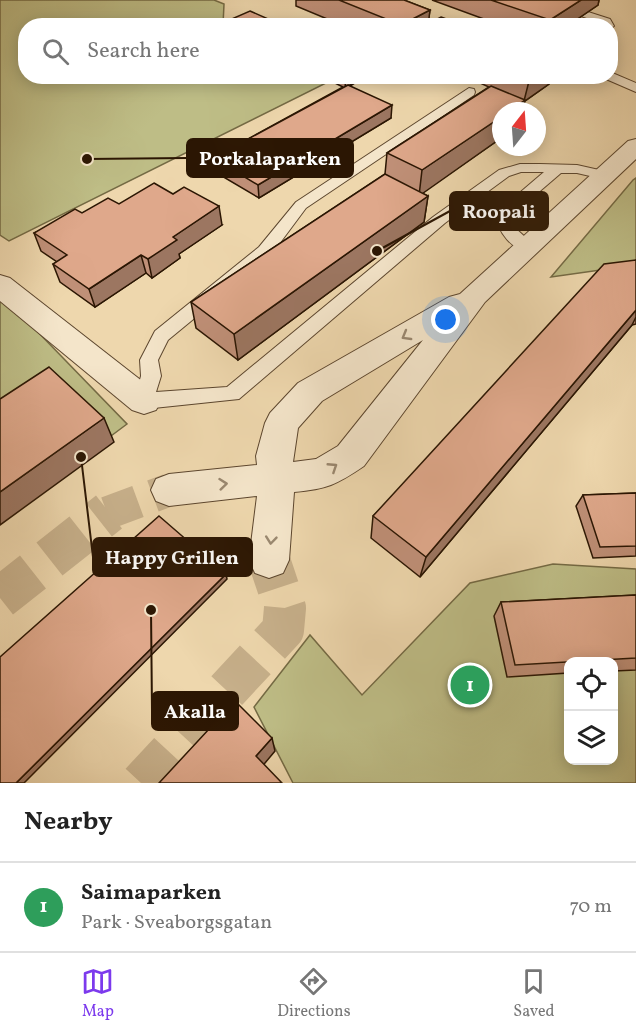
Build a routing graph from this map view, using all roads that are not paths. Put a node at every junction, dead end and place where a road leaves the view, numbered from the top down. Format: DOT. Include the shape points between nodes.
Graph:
graph roads {
  1 [pos="585,14"];
  2 [pos="597,18"];
  3 [pos="618,80"];
  4 [pos="636,88"];
  5 [pos="470,92"];
  6 [pos="636,146"];
  7 [pos="556,170"];
  8 [pos="603,175"];
  9 [pos="527,246"];
  10 [pos="0,285"];
  11 [pos="475,295"];
  12 [pos="144,401"];
  13 [pos="277,479"];
  14 [pos="169,490"];
  15 [pos="268,560"];
  1 -- 2 [label="lane"];
  3 -- 4 [label="lane"];
  5 -- 12 [label="lane" via="301,205 265,251 161,336 149,360 151,376"];
  6 -- 8 [label="street"];
  7 -- 8 [label="lane" via="577,169"];
  7 -- 9 [label="lane" via="504,213 511,235"];
  7 -- 12 [label="lane" via="520,168 504,173 440,220 232,394"];
  8 -- 9 [label="street"];
  9 -- 11 [label="street"];
  10 -- 12 [label="street"];
  13 -- 11 [label="street, one-way" via="323,474 351,456"];
  11 -- 13 [label="street, one-way" via="310,392 282,423 274,456"];
  14 -- 13 [label="street, one-way"];
  13 -- 15 [label="street, one-way"];
}
